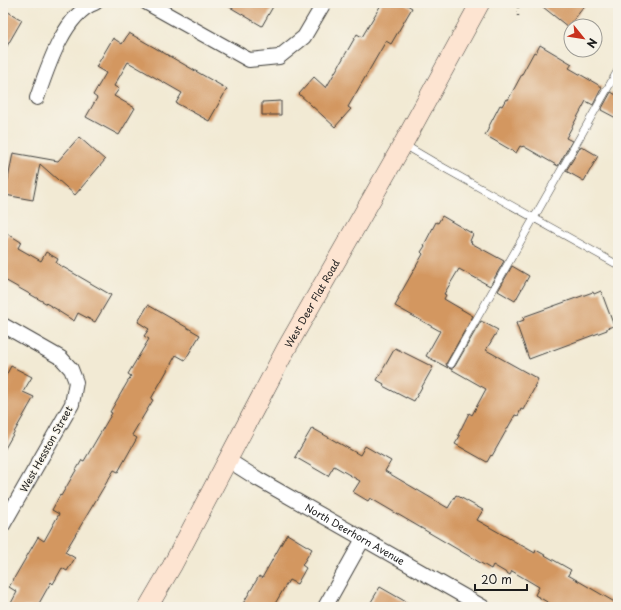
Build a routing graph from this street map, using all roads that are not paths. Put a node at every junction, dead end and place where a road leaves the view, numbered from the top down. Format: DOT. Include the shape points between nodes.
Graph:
graph roads {
  1 [pos="95,3"];
  2 [pos="147,3"];
  3 [pos="324,3"];
  4 [pos="480,3"];
  5 [pos="618,70"];
  6 [pos="37,98"];
  7 [pos="403,144"];
  8 [pos="533,218"];
  9 [pos="618,265"];
  10 [pos="3,325"];
  11 [pos="451,364"];
  12 [pos="228,460"];
  13 [pos="3,525"];
  14 [pos="364,539"];
  15 [pos="148,607"];
  16 [pos="325,607"];
  17 [pos="483,607"];
  1 -- 6 [label="street" via="72,21 52,56"];
  2 -- 3 [label="street" via="249,60 279,57 304,37"];
  4 -- 7 [label="main road, West Deer Flat Road"];
  5 -- 8 [label="lane"];
  7 -- 8 [label="lane"];
  7 -- 12 [label="main road, West Deer Flat Road" via="286,349"];
  8 -- 9 [label="lane"];
  8 -- 11 [label="lane"];
  10 -- 13 [label="street, West Hesston Street" via="61,358 71,369 76,382 72,404"];
  12 -- 14 [label="street, North Deerhorn Avenue"];
  12 -- 15 [label="main road, West Deer Flat Road"];
  14 -- 16 [label="street"];
  14 -- 17 [label="street, North Deerhorn Avenue"];
}
